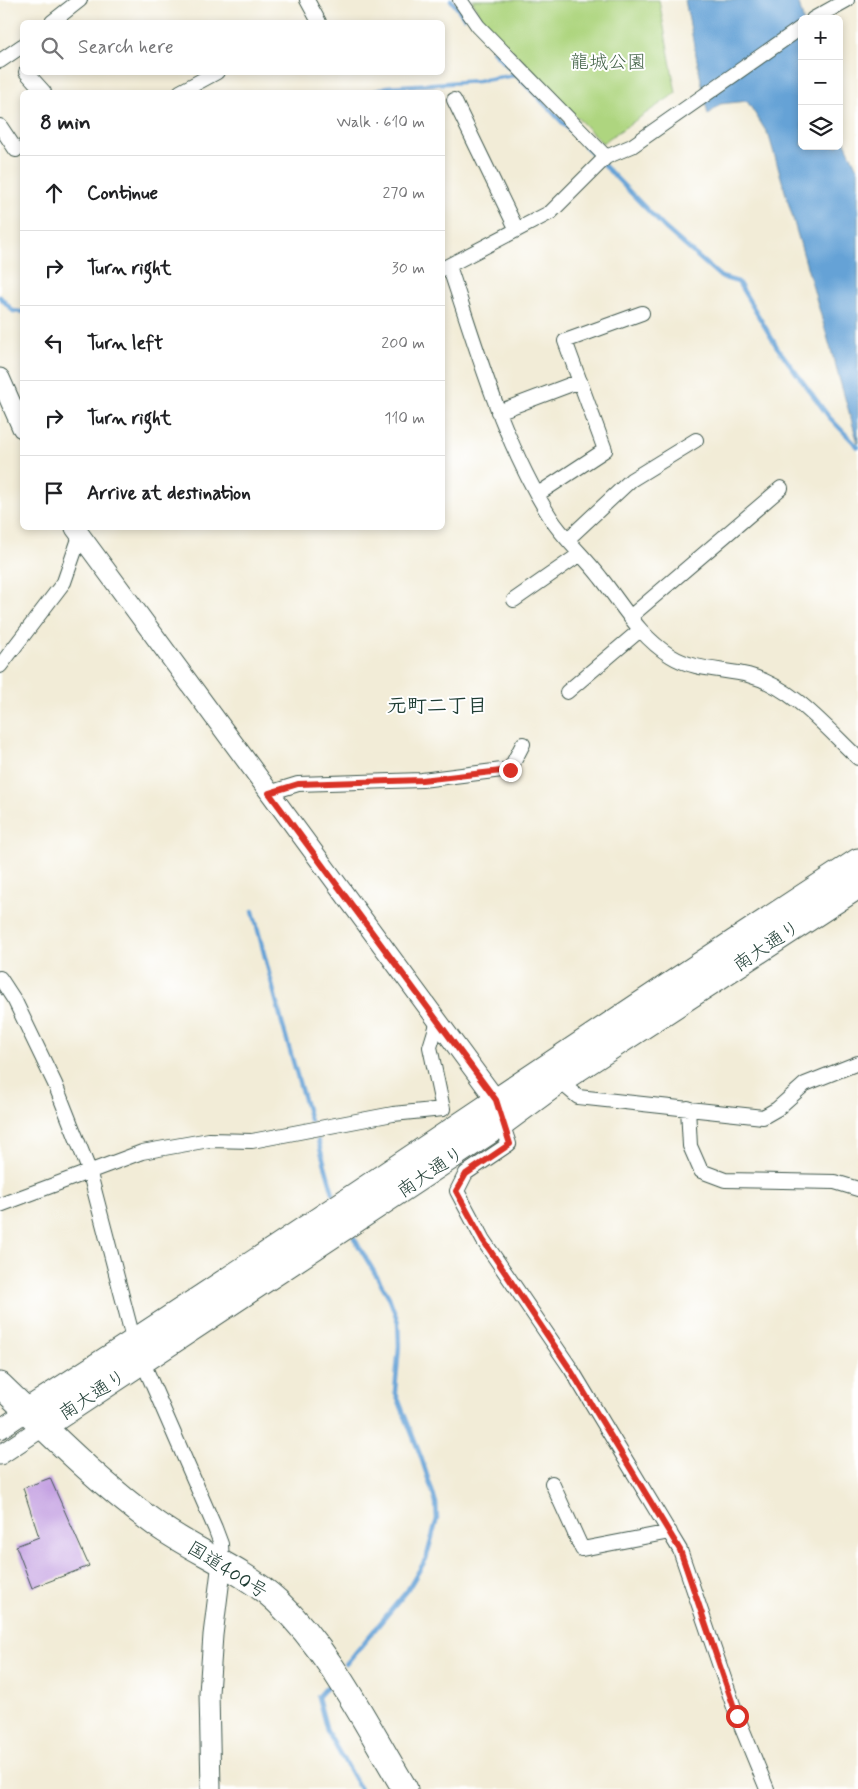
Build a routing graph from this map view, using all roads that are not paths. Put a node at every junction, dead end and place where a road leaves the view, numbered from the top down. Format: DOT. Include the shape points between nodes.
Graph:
graph roads {
  1 [pos="80,0"];
  2 [pos="306,0"];
  3 [pos="460,0"];
  4 [pos="846,0"];
  5 [pos="820,15"];
  6 [pos="55,20"];
  7 [pos="318,20"];
  8 [pos="798,30"];
  9 [pos="18,50"];
  10 [pos="0,61"];
  11 [pos="29,75"];
  12 [pos="211,75"];
  13 [pos="42,90"];
  14 [pos="184,90"];
  15 [pos="454,100"];
  16 [pos="0,126"];
  17 [pos="16,150"];
  18 [pos="606,157"];
  19 [pos="517,230"];
  20 [pos="446,267"];
  21 [pos="642,313"];
  22 [pos="580,380"];
  23 [pos="2,385"];
  24 [pos="498,412"];
  25 [pos="20,424"];
  26 [pos="696,440"];
  27 [pos="781,488"];
  28 [pos="538,494"];
  29 [pos="77,532"];
  30 [pos="568,539"];
  31 [pos="580,554"];
  32 [pos="514,600"];
  33 [pos="630,617"];
  34 [pos="640,630"];
  35 [pos="0,666"];
  36 [pos="567,692"];
  37 [pos="523,744"];
  38 [pos="858,758"];
  39 [pos="269,793"];
  40 [pos="858,861"];
  41 [pos="858,886"];
  42 [pos="0,978"];
  43 [pos="438,1022"];
  44 [pos="858,1063"];
  45 [pos="559,1081"];
  46 [pos="688,1108"];
  47 [pos="499,1111"];
  48 [pos="89,1170"];
  49 [pos="858,1189"];
  50 [pos="0,1204"];
  51 [pos="138,1352"];
  52 [pos="0,1385"];
  53 [pos="36,1418"];
  54 [pos="0,1429"];
  55 [pos="0,1455"];
  56 [pos="552,1483"];
  57 [pos="670,1532"];
  58 [pos="222,1562"];
  59 [pos="212,1789"];
  60 [pos="405,1789"];
  61 [pos="767,1789"];
  1 -- 6 [label="street"];
  2 -- 7 [label="street"];
  3 -- 18 [label="street" via="478,26"];
  4 -- 5 [label="street"];
  8 -- 18 [label="street" via="632,146"];
  9 -- 10 [label="street"];
  11 -- 13 [label="street"];
  12 -- 14 [label="street"];
  15 -- 19 [label="street"];
  16 -- 17 [label="street"];
  18 -- 19 [label="street" via="551,212"];
  19 -- 20 [label="street"];
  20 -- 24 [label="street"];
  21 -- 22 [label="street" via="566,341"];
  22 -- 24 [label="street"];
  22 -- 28 [label="street" via="605,450"];
  23 -- 25 [label="street"];
  24 -- 28 [label="street"];
  26 -- 30 [label="street" via="631,480"];
  27 -- 33 [label="street"];
  28 -- 30 [label="street"];
  29 -- 35 [label="street" via="64,582"];
  29 -- 39 [label="street"];
  30 -- 31 [label="street"];
  31 -- 32 [label="street"];
  31 -- 33 [label="street"];
  33 -- 34 [label="street"];
  34 -- 36 [label="street"];
  34 -- 38 [label="street" via="672,657 749,675 783,690"];
  37 -- 39 [label="street" via="510,770 422,780 298,784"];
  39 -- 43 [label="street"];
  40 -- 47 [label="highway, 南大通り"];
  41 -- 45 [label="highway, 南大通り"];
  42 -- 48 [label="street" via="15,1001 55,1084"];
  43 -- 47 [label="street"];
  43 -- 48 [label="street" via="430,1047 443,1109 393,1114 252,1141 209,1140 142,1152"];
  44 -- 46 [label="street" via="805,1084 763,1117"];
  45 -- 46 [label="street" via="578,1097"];
  45 -- 47 [label="highway, 南大通り"];
  46 -- 49 [label="street" via="690,1146 701,1171 725,1180 835,1182"];
  47 -- 51 [label="highway, 南大通り"];
  47 -- 57 [label="street" via="510,1144 466,1174 456,1191 483,1240 570,1369"];
  48 -- 50 [label="street"];
  48 -- 51 [label="street"];
  51 -- 53 [label="highway, 南大通り"];
  51 -- 58 [label="street" via="215,1528 221,1544"];
  52 -- 53 [label="highway, 国道400号"];
  53 -- 54 [label="street, 南大通り"];
  53 -- 55 [label="street, 南大通り"];
  53 -- 58 [label="highway, 国道400号" via="130,1505"];
  56 -- 57 [label="street" via="582,1549"];
  57 -- 61 [label="street" via="680,1550 737,1716"];
  58 -- 59 [label="street" via="209,1693"];
  58 -- 60 [label="highway, 国道400号" via="265,1591 312,1640"];
}
